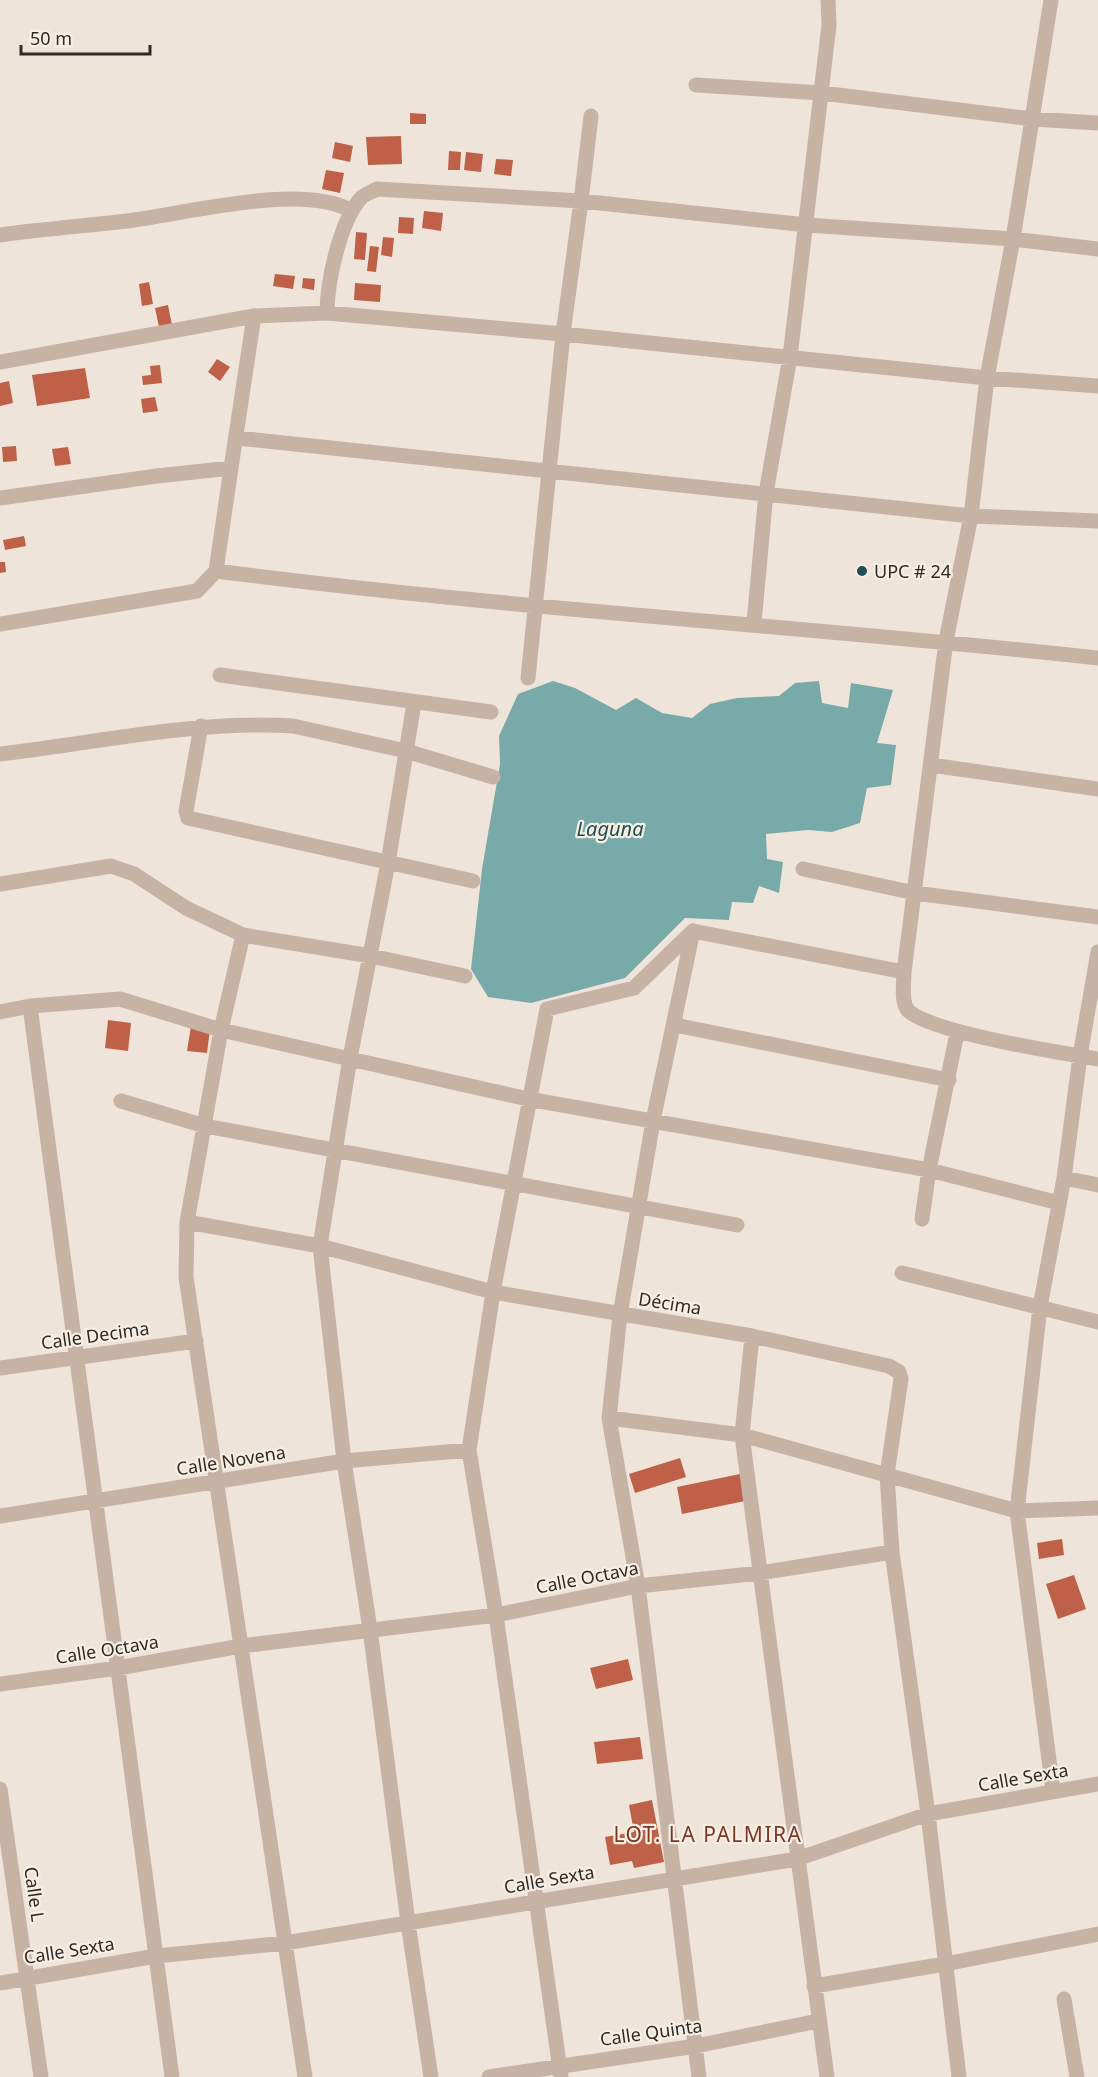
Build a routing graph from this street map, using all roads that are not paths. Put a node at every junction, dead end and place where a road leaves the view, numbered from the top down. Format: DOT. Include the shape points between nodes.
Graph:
graph roads {
  1 [pos="828,0"];
  2 [pos="1051,0"];
  3 [pos="696,85"];
  4 [pos="822,93"];
  5 [pos="591,116"];
  6 [pos="1032,119"];
  7 [pos="1098,123"];
  8 [pos="581,201"];
  9 [pos="352,211"];
  10 [pos="807,225"];
  11 [pos="0,235"];
  12 [pos="1013,239"];
  13 [pos="1098,249"];
  14 [pos="327,313"];
  15 [pos="254,316"];
  16 [pos="563,334"];
  17 [pos="790,357"];
  18 [pos="0,362"];
  19 [pos="987,378"];
  20 [pos="1098,386"];
  21 [pos="238,438"];
  22 [pos="231,468"];
  23 [pos="549,471"];
  24 [pos="766,493"];
  25 [pos="0,498"];
  26 [pos="970,516"];
  27 [pos="1098,521"];
  28 [pos="216,571"];
  29 [pos="533,606"];
  30 [pos="754,623"];
  31 [pos="0,624"];
  32 [pos="945,641"];
  33 [pos="1098,658"];
  34 [pos="220,675"];
  35 [pos="528,678"];
  36 [pos="414,703"];
  37 [pos="491,712"];
  38 [pos="201,726"];
  39 [pos="406,751"];
  40 [pos="0,754"];
  41 [pos="931,765"];
  42 [pos="493,777"];
  43 [pos="1098,789"];
  44 [pos="388,863"];
  45 [pos="803,869"];
  46 [pos="473,881"];
  47 [pos="0,884"];
  48 [pos="915,893"];
  49 [pos="1098,917"];
  50 [pos="693,931"];
  51 [pos="243,935"];
  52 [pos="1098,952"];
  53 [pos="371,956"];
  54 [pos="904,972"];
  55 [pos="465,976"];
  56 [pos="30,1006"];
  57 [pos="0,1012"];
  58 [pos="675,1025"];
  59 [pos="221,1030"];
  60 [pos="957,1033"];
  61 [pos="1080,1056"];
  62 [pos="350,1058"];
  63 [pos="1098,1059"];
  64 [pos="949,1080"];
  65 [pos="528,1099"];
  66 [pos="121,1101"];
  67 [pos="653,1121"];
  68 [pos="205,1126"];
  69 [pos="335,1151"];
  70 [pos="929,1170"];
  71 [pos="1064,1178"];
  72 [pos="514,1184"];
  73 [pos="1098,1185"];
  74 [pos="1059,1203"];
  75 [pos="640,1208"];
  76 [pos="922,1219"];
  77 [pos="187,1222"];
  78 [pos="737,1225"];
  79 [pos="320,1246"];
  80 [pos="902,1273"];
  81 [pos="493,1292"];
  82 [pos="1040,1307"];
  83 [pos="620,1316"];
  84 [pos="1098,1322"];
  85 [pos="752,1336"];
  86 [pos="196,1341"];
  87 [pos="76,1356"];
  88 [pos="0,1368"];
  89 [pos="609,1418"];
  90 [pos="742,1435"];
  91 [pos="469,1450"];
  92 [pos="344,1461"];
  93 [pos="887,1475"];
  94 [pos="216,1482"];
  95 [pos="96,1501"];
  96 [pos="1098,1508"];
  97 [pos="1017,1511"];
  98 [pos="0,1516"];
  99 [pos="892,1552"];
  100 [pos="760,1573"];
  101 [pos="638,1586"];
  102 [pos="496,1615"];
  103 [pos="370,1629"];
  104 [pos="241,1646"];
  105 [pos="118,1668"];
  106 [pos="0,1684"];
  107 [pos="1098,1784"];
  108 [pos="0,1789"];
  109 [pos="1053,1791"];
  110 [pos="928,1814"];
  111 [pos="797,1860"];
  112 [pos="676,1878"];
  113 [pos="535,1901"];
  114 [pos="408,1923"];
  115 [pos="1098,1934"];
  116 [pos="285,1942"];
  117 [pos="156,1956"];
  118 [pos="945,1964"];
  119 [pos="26,1976"];
  120 [pos="0,1983"];
  121 [pos="814,1986"];
  122 [pos="1064,1999"];
  123 [pos="818,2021"];
  124 [pos="696,2046"];
  125 [pos="560,2071"];
  126 [pos="41,2077"];
  127 [pos="172,2077"];
  128 [pos="305,2077"];
  129 [pos="431,2077"];
  130 [pos="489,2077"];
  131 [pos="699,2077"];
  132 [pos="827,2077"];
  133 [pos="959,2077"];
  134 [pos="1077,2077"];
  1 -- 4 [label="street"];
  2 -- 6 [label="street"];
  3 -- 4 [label="street"];
  4 -- 6 [label="street"];
  4 -- 10 [label="street"];
  5 -- 8 [label="street"];
  6 -- 7 [label="street"];
  6 -- 12 [label="street"];
  8 -- 9 [label="street" via="377,189 363,196"];
  8 -- 10 [label="street"];
  8 -- 16 [label="street"];
  9 -- 11 [label="street" via="324,200 272,201"];
  9 -- 14 [label="street" via="327,294"];
  10 -- 12 [label="street"];
  10 -- 17 [label="street"];
  12 -- 13 [label="street"];
  12 -- 19 [label="street"];
  14 -- 15 [label="street"];
  14 -- 16 [label="street"];
  15 -- 18 [label="street"];
  15 -- 21 [label="street"];
  16 -- 17 [label="street"];
  16 -- 23 [label="street"];
  17 -- 19 [label="street"];
  17 -- 24 [label="street"];
  19 -- 20 [label="street"];
  19 -- 26 [label="street"];
  21 -- 22 [label="street"];
  21 -- 23 [label="street"];
  22 -- 25 [label="street"];
  22 -- 28 [label="street"];
  23 -- 24 [label="street"];
  23 -- 29 [label="street"];
  24 -- 26 [label="street"];
  24 -- 30 [label="street"];
  26 -- 27 [label="street"];
  26 -- 32 [label="street"];
  28 -- 29 [label="street"];
  28 -- 31 [label="street" via="204,587 189,594"];
  29 -- 30 [label="street"];
  29 -- 35 [label="street"];
  30 -- 32 [label="street"];
  32 -- 33 [label="street"];
  32 -- 41 [label="street"];
  34 -- 36 [label="street"];
  36 -- 37 [label="street"];
  36 -- 39 [label="street"];
  38 -- 39 [label="street" via="293,726"];
  38 -- 40 [label="street"];
  38 -- 44 [label="street" via="188,818"];
  39 -- 42 [label="street"];
  39 -- 44 [label="street"];
  41 -- 43 [label="street"];
  41 -- 48 [label="street"];
  44 -- 46 [label="street"];
  44 -- 53 [label="street"];
  45 -- 48 [label="street"];
  47 -- 51 [label="street" via="111,866 134,874 186,908"];
  48 -- 49 [label="street"];
  48 -- 54 [label="street"];
  50 -- 54 [label="street"];
  50 -- 58 [label="street"];
  50 -- 65 [label="street" via="634,988 547,1009"];
  51 -- 53 [label="street"];
  51 -- 59 [label="street"];
  52 -- 61 [label="street"];
  53 -- 55 [label="street"];
  53 -- 62 [label="street"];
  54 -- 60 [label="street" via="904,1005 909,1012"];
  56 -- 57 [label="street"];
  56 -- 59 [label="street" via="120,999"];
  56 -- 87 [label="street"];
  58 -- 64 [label="street"];
  58 -- 67 [label="street"];
  59 -- 62 [label="street"];
  59 -- 68 [label="street"];
  60 -- 61 [label="street"];
  60 -- 64 [label="street"];
  61 -- 63 [label="street"];
  61 -- 71 [label="street"];
  62 -- 65 [label="street"];
  62 -- 69 [label="street"];
  64 -- 70 [label="street"];
  65 -- 67 [label="street"];
  65 -- 72 [label="street"];
  66 -- 68 [label="street"];
  67 -- 70 [label="street"];
  67 -- 75 [label="street"];
  68 -- 69 [label="street"];
  68 -- 77 [label="street"];
  69 -- 72 [label="street"];
  69 -- 79 [label="street"];
  70 -- 74 [label="street"];
  70 -- 76 [label="street"];
  71 -- 73 [label="street"];
  71 -- 74 [label="street"];
  72 -- 75 [label="street"];
  72 -- 81 [label="street"];
  74 -- 82 [label="street"];
  75 -- 78 [label="street"];
  75 -- 83 [label="street"];
  77 -- 79 [label="street, Décima"];
  77 -- 86 [label="street" via="186,1277"];
  79 -- 81 [label="street, Décima"];
  79 -- 92 [label="street"];
  80 -- 82 [label="street"];
  81 -- 83 [label="street, Décima"];
  81 -- 91 [label="street"];
  82 -- 84 [label="street"];
  82 -- 97 [label="street"];
  83 -- 85 [label="street, Décima"];
  83 -- 89 [label="street"];
  85 -- 90 [label="street"];
  85 -- 93 [label="street, Décima" via="889,1366 899,1372"];
  86 -- 87 [label="street, Calle Decima"];
  86 -- 94 [label="street"];
  87 -- 88 [label="street, Calle Decima"];
  87 -- 95 [label="street"];
  89 -- 90 [label="street"];
  89 -- 101 [label="street"];
  90 -- 93 [label="street"];
  90 -- 100 [label="street"];
  91 -- 92 [label="street, Calle Novena"];
  91 -- 102 [label="street"];
  92 -- 94 [label="street, Calle Novena"];
  92 -- 103 [label="street"];
  93 -- 97 [label="street"];
  93 -- 99 [label="street"];
  94 -- 95 [label="street, Calle Novena"];
  94 -- 104 [label="street"];
  95 -- 98 [label="street, Calle Novena"];
  95 -- 105 [label="street"];
  96 -- 97 [label="street"];
  97 -- 109 [label="street"];
  99 -- 100 [label="street, Calle Octava"];
  99 -- 110 [label="street"];
  100 -- 101 [label="street, Calle Octava"];
  100 -- 111 [label="street"];
  101 -- 102 [label="street, Calle Octava"];
  101 -- 112 [label="street"];
  102 -- 103 [label="street, Calle Octava"];
  102 -- 113 [label="street"];
  103 -- 104 [label="street, Calle Octava"];
  103 -- 114 [label="street"];
  104 -- 105 [label="street, Calle Octava"];
  104 -- 116 [label="street"];
  105 -- 106 [label="street, Calle Octava"];
  105 -- 117 [label="street"];
  107 -- 109 [label="street, Calle Sexta"];
  108 -- 119 [label="street, Calle L"];
  109 -- 110 [label="street, Calle Sexta"];
  110 -- 111 [label="street, Calle Sexta"];
  110 -- 118 [label="street"];
  111 -- 112 [label="street, Calle Sexta"];
  111 -- 121 [label="street"];
  112 -- 113 [label="street, Calle Sexta"];
  112 -- 124 [label="street"];
  113 -- 114 [label="street, Calle Sexta"];
  113 -- 125 [label="street"];
  114 -- 116 [label="street, Calle Sexta"];
  114 -- 129 [label="street"];
  115 -- 118 [label="street"];
  116 -- 117 [label="street, Calle Sexta"];
  116 -- 128 [label="street"];
  117 -- 119 [label="street, Calle Sexta"];
  117 -- 127 [label="street"];
  118 -- 121 [label="street"];
  118 -- 133 [label="street"];
  119 -- 120 [label="street, Calle Sexta"];
  119 -- 126 [label="street, Calle L"];
  121 -- 123 [label="street"];
  122 -- 134 [label="street"];
  123 -- 124 [label="street, Calle Quinta"];
  123 -- 132 [label="street"];
  124 -- 125 [label="street, Calle Quinta"];
  124 -- 131 [label="street"];
  125 -- 130 [label="street, Calle Quinta"];
}
